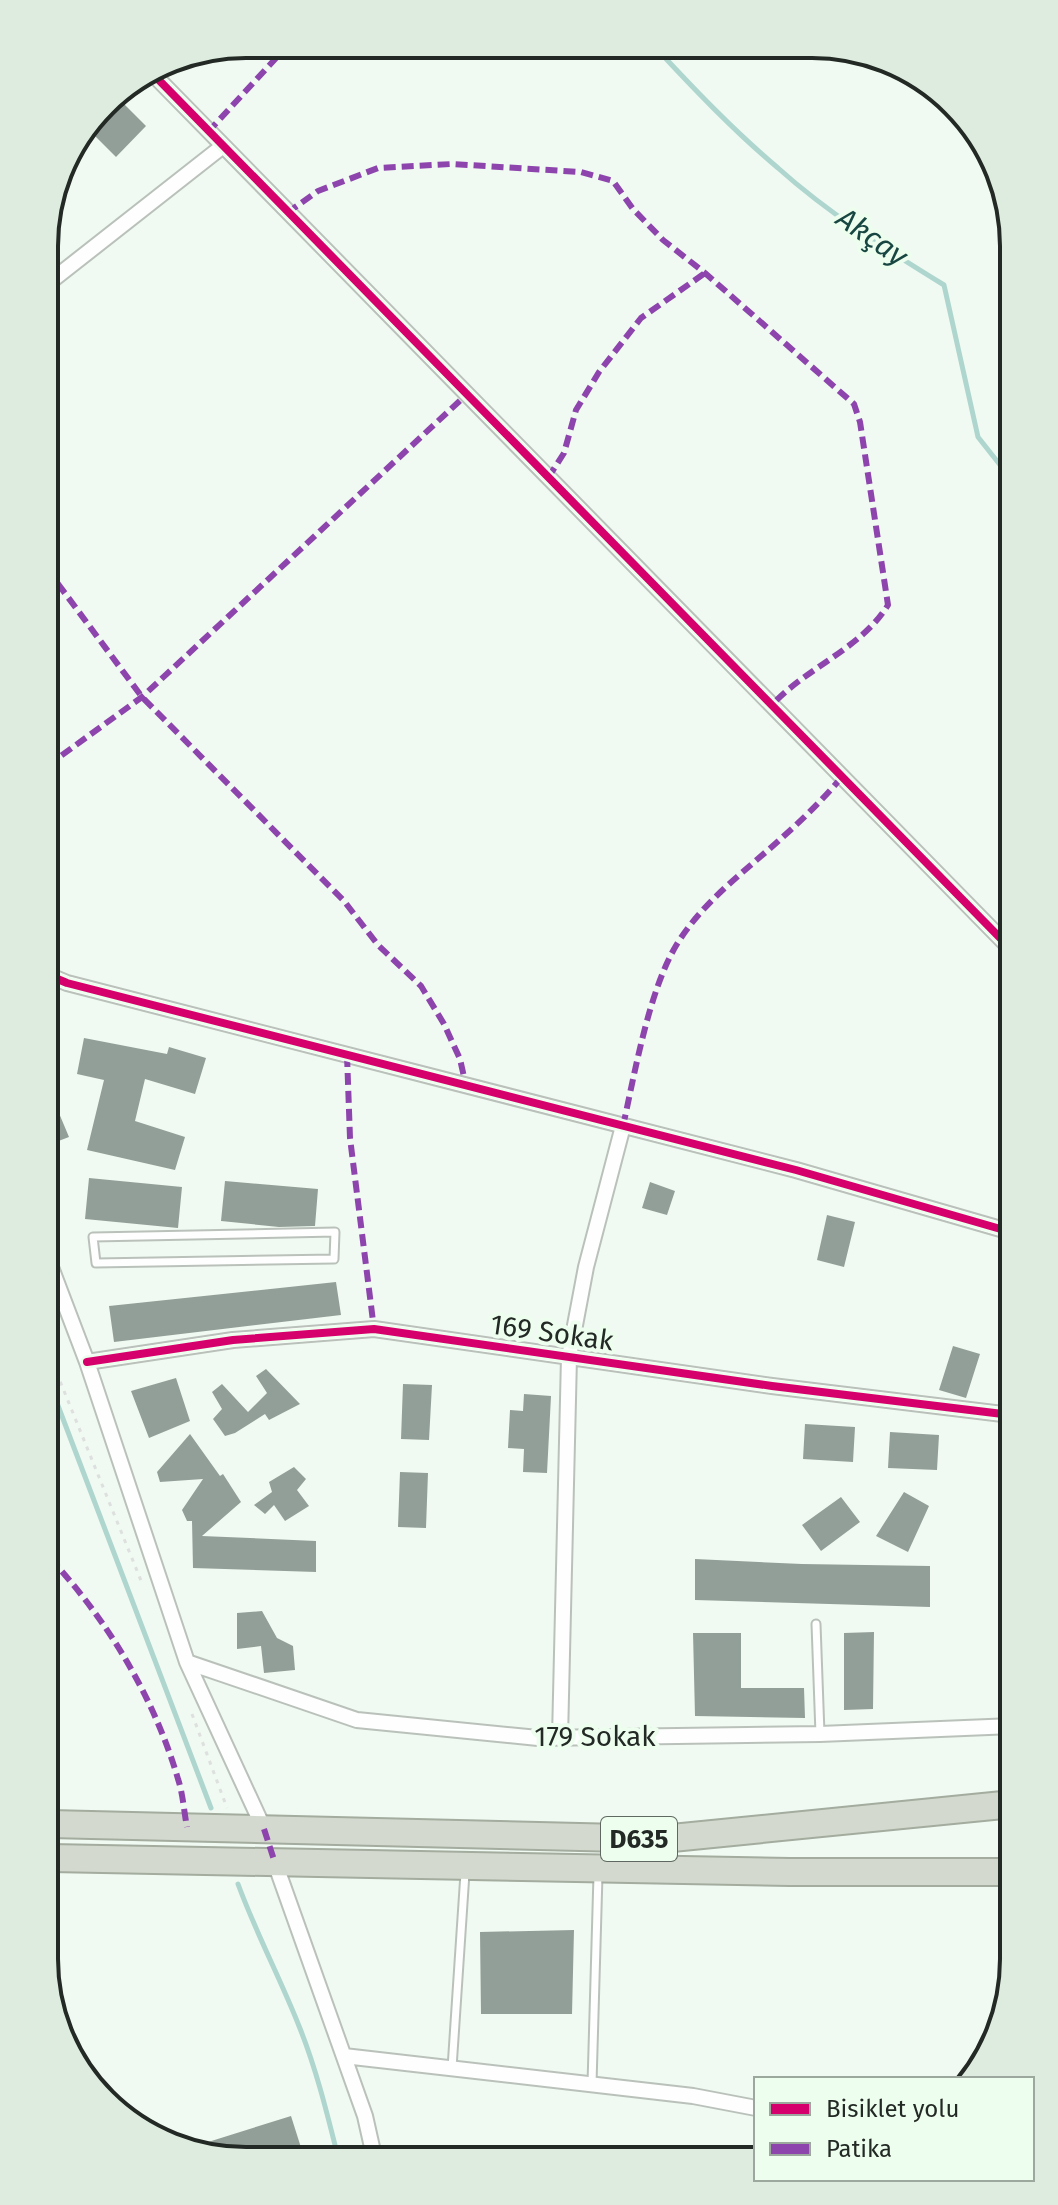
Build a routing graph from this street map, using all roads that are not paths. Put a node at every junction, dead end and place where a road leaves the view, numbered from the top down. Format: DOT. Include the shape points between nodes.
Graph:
graph roads {
  1 [pos="159,80"];
  2 [pos="223,146"];
  3 [pos="58,276"];
  4 [pos="1000,938"];
  5 [pos="58,979"];
  6 [pos="623,1126"];
  7 [pos="1000,1229"];
  8 [pos="334,1259"];
  9 [pos="58,1304"];
  10 [pos="569,1357"];
  11 [pos="87,1362"];
  12 [pos="1000,1414"];
  13 [pos="816,1624"];
  14 [pos="187,1662"];
  15 [pos="1000,1727"];
  16 [pos="820,1734"];
  17 [pos="560,1738"];
  18 [pos="1000,1805"];
  19 [pos="58,1824"];
  20 [pos="264,1829"];
  21 [pos="58,1858"];
  22 [pos="275,1863"];
  23 [pos="465,1867"];
  24 [pos="599,1869"];
  25 [pos="1000,1872"];
  26 [pos="344,2056"];
  27 [pos="452,2068"];
  28 [pos="592,2084"];
  29 [pos="754,2108"];
  30 [pos="372,2147"];
  1 -- 2 [label="street"];
  2 -- 3 [label="street"];
  2 -- 4 [label="street"];
  5 -- 6 [label="street"];
  6 -- 7 [label="street"];
  6 -- 10 [label="street"];
  8 -- 8 [label="lane" via="96,1263 93,1237 335,1232"];
  9 -- 11 [label="street"];
  10 -- 11 [label="street, 169 Sokak" via="374,1329 233,1340"];
  10 -- 12 [label="street, 169 Sokak"];
  10 -- 17 [label="street"];
  11 -- 14 [label="street"];
  13 -- 16 [label="lane"];
  14 -- 17 [label="street, 179 Sokak" via="357,1720"];
  14 -- 20 [label="street"];
  15 -- 16 [label="street, 179 Sokak"];
  16 -- 17 [label="street, 179 Sokak"];
  18 -- 20 [label="highway, D635" via="662,1839"];
  19 -- 20 [label="highway, D635"];
  21 -- 22 [label="highway, D635"];
  22 -- 23 [label="highway, D635"];
  22 -- 26 [label="street"];
  23 -- 24 [label="highway, D635"];
  23 -- 27 [label="lane"];
  24 -- 25 [label="highway, D635"];
  24 -- 28 [label="lane"];
  26 -- 27 [label="street"];
  26 -- 30 [label="street"];
  27 -- 28 [label="street"];
  28 -- 29 [label="street"];
}
